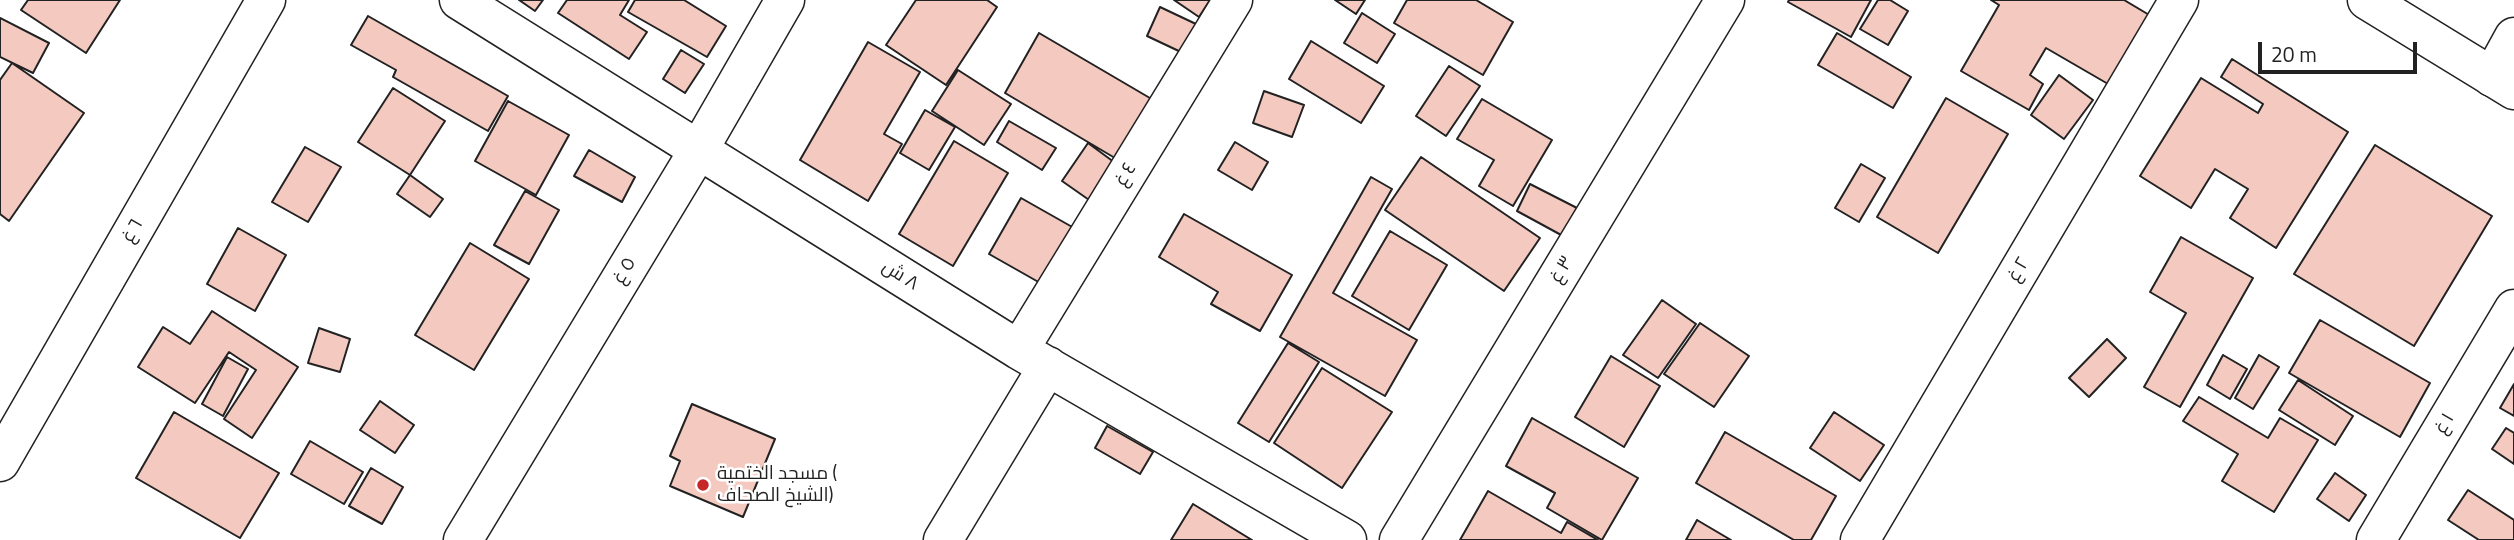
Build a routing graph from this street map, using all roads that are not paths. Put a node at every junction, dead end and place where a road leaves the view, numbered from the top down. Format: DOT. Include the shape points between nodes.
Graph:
graph roads {
  1 [pos="266,0"];
  2 [pos="459,0"];
  3 [pos="785,0"];
  4 [pos="1233,0"];
  5 [pos="1725,0"];
  6 [pos="2179,0"];
  7 [pos="2367,0"];
  8 [pos="2514,37"];
  9 [pos="2503,84"];
  10 [pos="698,151"];
  11 [pos="2514,309"];
  12 [pos="1034,358"];
  13 [pos="0,462"];
  14 [pos="463,540"];
  15 [pos="943,540"];
  16 [pos="1347,540"];
  17 [pos="1399,540"];
  18 [pos="1860,540"];
  19 [pos="2376,540"];
  1 -- 13 [label="street, ٦ غ"];
  2 -- 10 [label="street, ٨ ش"];
  3 -- 10 [label="street, ٥ غ"];
  4 -- 12 [label="street, ٤ غ"];
  5 -- 17 [label="street, ٣ غ"];
  6 -- 18 [label="street, ٢ غ"];
  7 -- 9 [label="street"];
  8 -- 9 [label="street"];
  10 -- 12 [label="street, ٨ ش"];
  10 -- 14 [label="street, ٥ غ"];
  11 -- 19 [label="street, ١ غ"];
  12 -- 15 [label="street, ٤ غ"];
  12 -- 16 [label="street, ٨ ش"];
}
